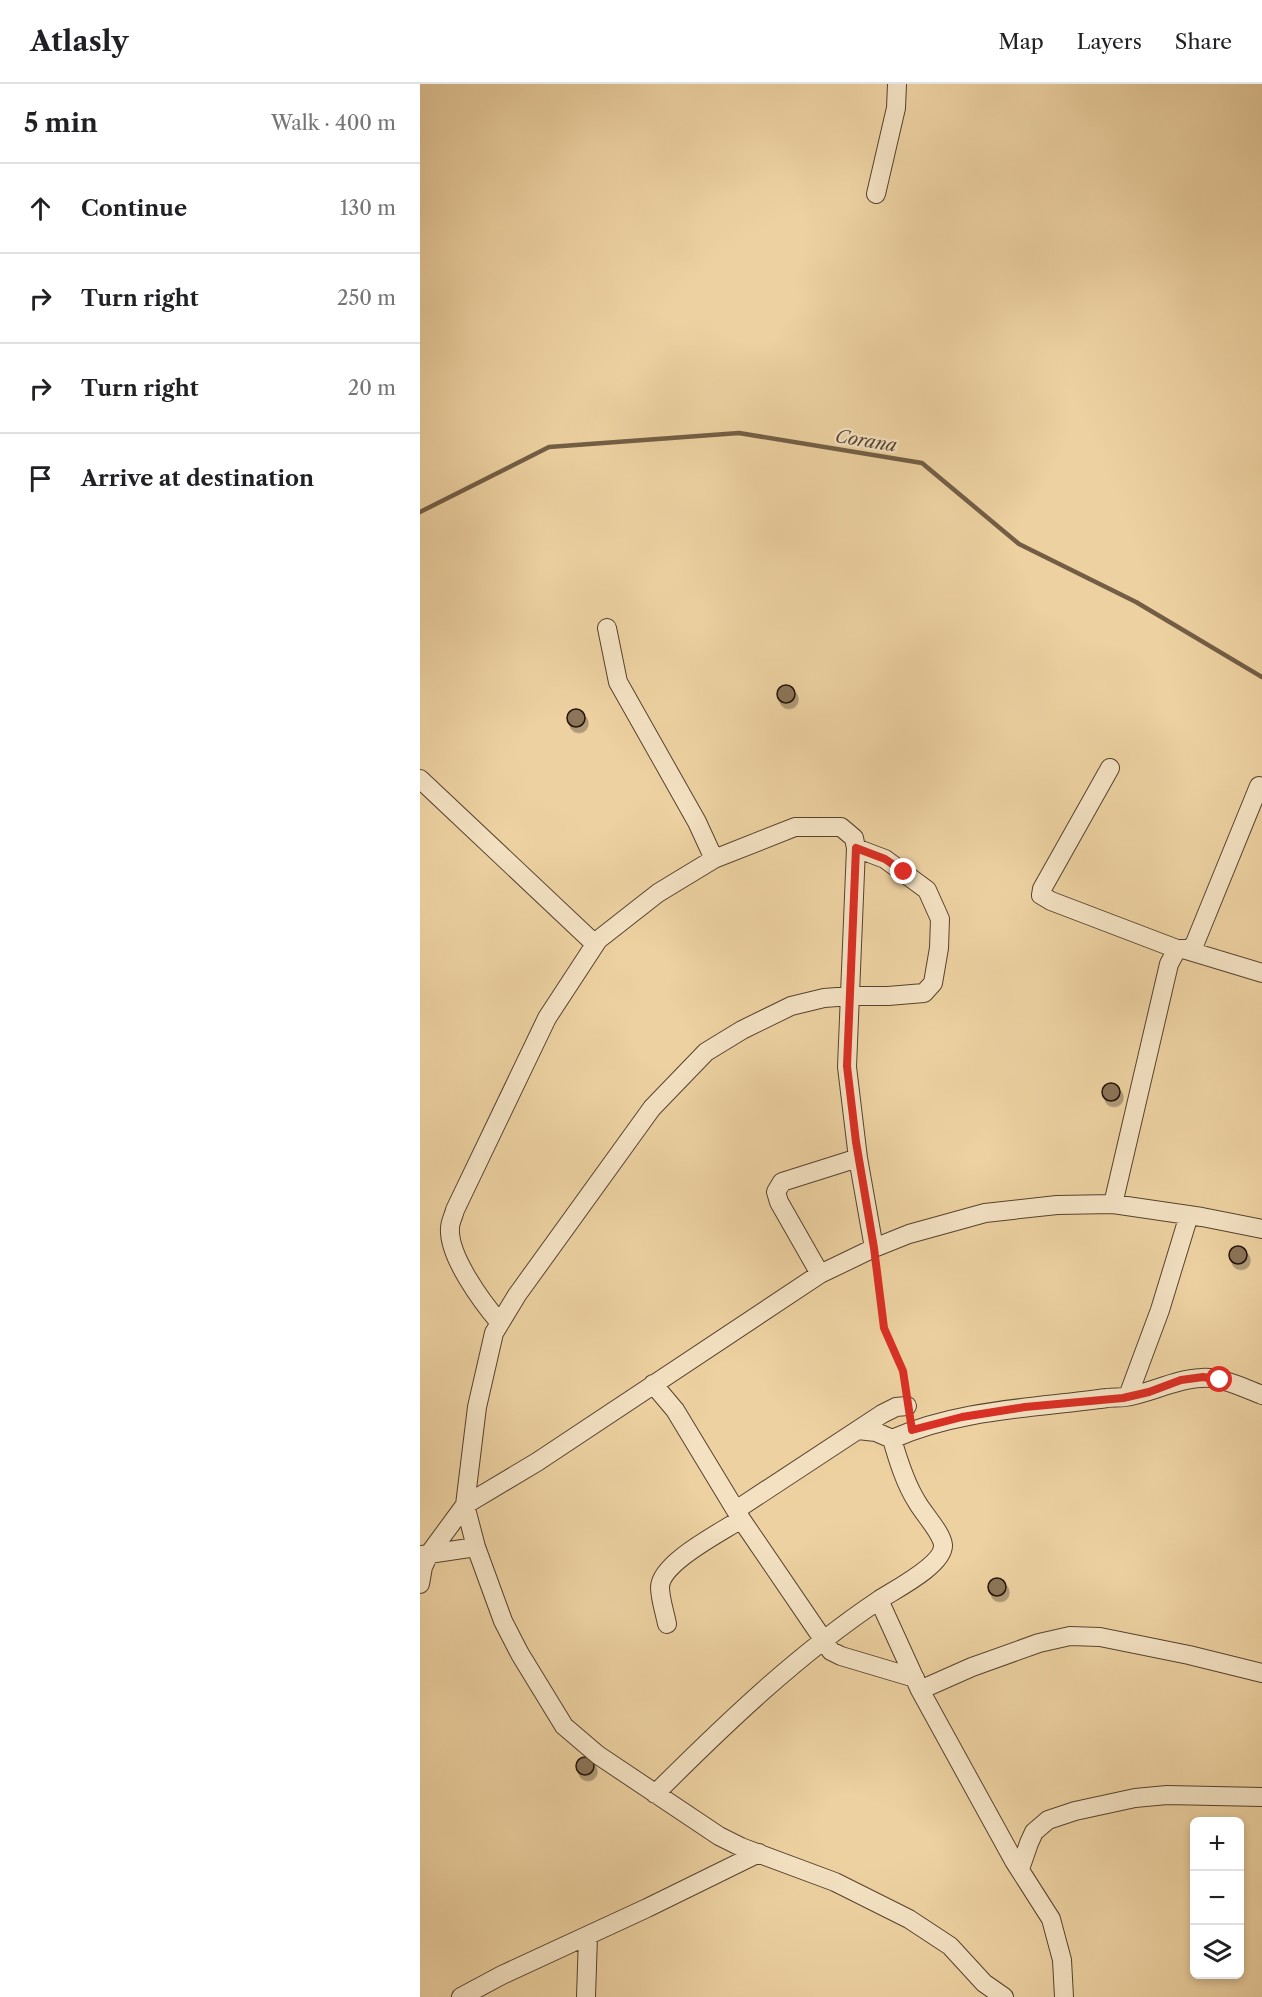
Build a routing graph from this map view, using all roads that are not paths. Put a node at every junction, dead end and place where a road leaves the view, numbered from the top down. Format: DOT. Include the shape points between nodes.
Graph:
graph roads {
  1 [pos="897,84"];
  2 [pos="876,194"];
  3 [pos="607,628"];
  4 [pos="1110,768"];
  5 [pos="420,779"];
  6 [pos="1259,786"];
  7 [pos="856,848"];
  8 [pos="714,859"];
  9 [pos="595,944"];
  10 [pos="1181,950"];
  11 [pos="1262,973"];
  12 [pos="850,996"];
  13 [pos="858,1158"];
  14 [pos="1113,1204"];
  15 [pos="1189,1215"];
  16 [pos="1262,1229"];
  17 [pos="874,1248"];
  18 [pos="820,1274"];
  19 [pos="500,1323"];
  20 [pos="653,1384"];
  21 [pos="1262,1395"];
  22 [pos="1128,1396"];
  23 [pos="907,1406"];
  24 [pos="858,1430"];
  25 [pos="892,1438"];
  26 [pos="465,1505"];
  27 [pos="738,1514"];
  28 [pos="476,1547"];
  29 [pos="425,1555"];
  30 [pos="420,1584"];
  31 [pos="879,1600"];
  32 [pos="667,1624"];
  33 [pos="823,1641"];
  34 [pos="1262,1673"];
  35 [pos="917,1684"];
  36 [pos="656,1794"];
  37 [pos="1262,1797"];
  38 [pos="759,1853"];
  39 [pos="1020,1869"];
  40 [pos="588,1936"];
  41 [pos="461,1997"];
  42 [pos="586,1997"];
  43 [pos="1004,1997"];
  44 [pos="1064,1997"];
  1 -- 2 [label="street" via="896,108"];
  3 -- 8 [label="street" via="618,682"];
  4 -- 10 [label="street" via="1041,895"];
  5 -- 9 [label="street"];
  6 -- 10 [label="street" via="1195,943 1190,949"];
  7 -- 8 [label="street" via="854,838 841,827 795,827"];
  7 -- 12 [label="street"];
  7 -- 12 [label="street" via="885,859 927,890 940,919 941,933 933,984 924,993"];
  8 -- 9 [label="street" via="658,893"];
  9 -- 19 [label="street" via="547,1018 450,1226 455,1253"];
  10 -- 11 [label="street"];
  10 -- 14 [label="street" via="1169,964"];
  12 -- 13 [label="street" via="847,1066"];
  12 -- 19 [label="street" via="791,1006 706,1052 652,1107"];
  13 -- 17 [label="street"];
  13 -- 18 [label="street" via="782,1182 776,1192"];
  14 -- 15 [label="street"];
  14 -- 17 [label="street" via="985,1213"];
  15 -- 16 [label="street"];
  15 -- 22 [label="street"];
  17 -- 18 [label="street"];
  18 -- 20 [label="street"];
  19 -- 26 [label="street" via="477,1407"];
  20 -- 26 [label="street"];
  20 -- 27 [label="street" via="675,1410"];
  21 -- 22 [label="street" via="1203,1377"];
  22 -- 25 [label="street" via="962,1417"];
  23 -- 24 [label="street" via="896,1407"];
  24 -- 25 [label="street"];
  24 -- 27 [label="street"];
  25 -- 31 [label="street" via="916,1501 944,1547 923,1572"];
  26 -- 28 [label="street"];
  26 -- 29 [label="street"];
  27 -- 32 [label="street" via="667,1570 660,1586"];
  27 -- 33 [label="street"];
  28 -- 29 [label="street"];
  28 -- 36 [label="street" via="511,1638 564,1726 598,1755"];
  29 -- 30 [label="street"];
  31 -- 33 [label="street"];
  31 -- 35 [label="street"];
  33 -- 35 [label="street" via="841,1656"];
  33 -- 36 [label="street" via="726,1724"];
  34 -- 35 [label="street" via="1100,1637 1070,1636"];
  35 -- 39 [label="street"];
  36 -- 38 [label="street" via="719,1836"];
  37 -- 39 [label="street" via="1167,1794 1075,1811 1048,1820 1034,1832"];
  38 -- 40 [label="street"];
  38 -- 43 [label="street" via="835,1882 909,1918 950,1946 984,1983"];
  39 -- 44 [label="street" via="1051,1919 1062,1960"];
  40 -- 41 [label="street"];
  40 -- 42 [label="street"];
}
